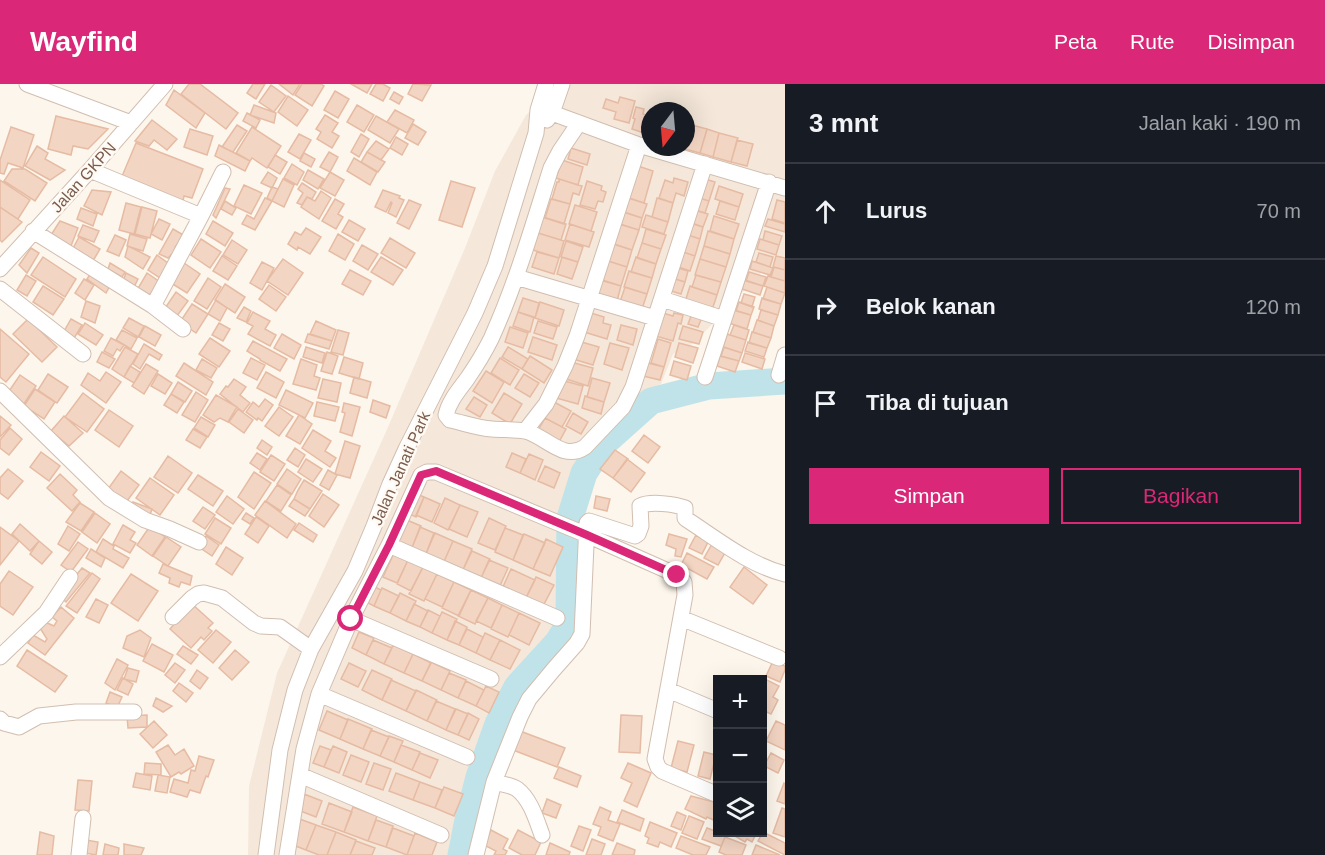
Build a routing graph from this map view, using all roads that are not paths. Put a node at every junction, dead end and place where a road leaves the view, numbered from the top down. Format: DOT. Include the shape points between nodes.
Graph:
graph roads {
  1 [pos="27,84"];
  2 [pos="165,84"];
  3 [pos="546,84"];
  4 [pos="561,84"];
  5 [pos="545,112"];
  6 [pos="131,123"];
  7 [pos="579,123"];
  8 [pos="639,145"];
  9 [pos="705,164"];
  10 [pos="90,170"];
  11 [pos="223,172"];
  12 [pos="769,182"];
  13 [pos="785,188"];
  14 [pos="201,216"];
  15 [pos="33,231"];
  16 [pos="0,269"];
  17 [pos="516,277"];
  18 [pos="0,289"];
  19 [pos="662,299"];
  20 [pos="589,300"];
  21 [pos="153,306"];
  22 [pos="655,318"];
  23 [pos="724,319"];
  24 [pos="183,329"];
  25 [pos="83,354"];
  26 [pos="785,355"];
  27 [pos="779,375"];
  28 [pos="705,377"];
  29 [pos="0,391"];
  30 [pos="525,431"];
  31 [pos="584,534"];
  32 [pos="199,542"];
  33 [pos="389,545"];
  34 [pos="785,574"];
  35 [pos="70,578"];
  36 [pos="173,617"];
  37 [pos="557,618"];
  38 [pos="681,618"];
  39 [pos="351,619"];
  40 [pos="311,650"];
  41 [pos="0,657"];
  42 [pos="779,658"];
  43 [pos="490,679"];
  44 [pos="668,690"];
  45 [pos="319,694"];
  46 [pos="713,709"];
  47 [pos="134,712"];
  48 [pos="0,719"];
  49 [pos="466,757"];
  50 [pos="300,775"];
  51 [pos="494,782"];
  52 [pos="713,793"];
  53 [pos="83,818"];
  54 [pos="441,835"];
  55 [pos="542,835"];
  56 [pos="289,854"];
  57 [pos="79,855"];
  58 [pos="266,855"];
  59 [pos="476,855"];
  1 -- 6 [label="street"];
  2 -- 6 [label="street, Jalan GKPN"];
  3 -- 5 [label="street, Jalan Janati Park"];
  4 -- 5 [label="street"];
  5 -- 7 [label="street"];
  5 -- 40 [label="street, Jalan Janati Park" via="495,266 475,314 406,449 355,571"];
  6 -- 10 [label="street, Jalan GKPN"];
  7 -- 8 [label="street"];
  7 -- 17 [label="street" via="551,168"];
  8 -- 9 [label="street"];
  8 -- 20 [label="street"];
  9 -- 12 [label="street"];
  9 -- 19 [label="street"];
  10 -- 14 [label="street"];
  10 -- 15 [label="street, Jalan GKPN"];
  11 -- 14 [label="street"];
  12 -- 13 [label="street"];
  12 -- 23 [label="street"];
  14 -- 21 [label="street"];
  15 -- 16 [label="street, Jalan GKPN"];
  15 -- 21 [label="street"];
  17 -- 20 [label="street"];
  17 -- 30 [label="street" via="483,355 446,415 450,420 490,429"];
  18 -- 25 [label="street"];
  19 -- 22 [label="street"];
  19 -- 23 [label="street"];
  20 -- 22 [label="street"];
  20 -- 30 [label="street" via="554,388"];
  21 -- 24 [label="street"];
  22 -- 30 [label="street" via="623,407 585,447 564,452"];
  23 -- 28 [label="street"];
  26 -- 27 [label="street"];
  29 -- 32 [label="street" via="109,498 145,520"];
  31 -- 33 [label="street" via="436,471 421,475"];
  31 -- 34 [label="street" via="589,521 634,536 641,526 640,506 678,505 685,508 686,519 738,552"];
  31 -- 38 [label="street" via="677,575 684,582 686,596"];
  31 -- 51 [label="street" via="582,634 529,699"];
  33 -- 37 [label="street"];
  33 -- 39 [label="street"];
  35 -- 41 [label="street" via="46,613"];
  36 -- 40 [label="street" via="192,598 204,593 222,598 254,623 280,627"];
  38 -- 42 [label="street"];
  38 -- 44 [label="street"];
  39 -- 43 [label="street"];
  39 -- 45 [label="street"];
  40 -- 58 [label="street, Jalan Janati Park" via="280,750"];
  44 -- 46 [label="street"];
  44 -- 52 [label="street" via="655,759 658,766"];
  45 -- 49 [label="street"];
  45 -- 50 [label="street"];
  47 -- 48 [label="street" via="39,716 19,727"];
  50 -- 54 [label="street"];
  50 -- 56 [label="street"];
  51 -- 55 [label="street" via="516,788 526,799"];
  51 -- 59 [label="street"];
  53 -- 57 [label="street"];
}
